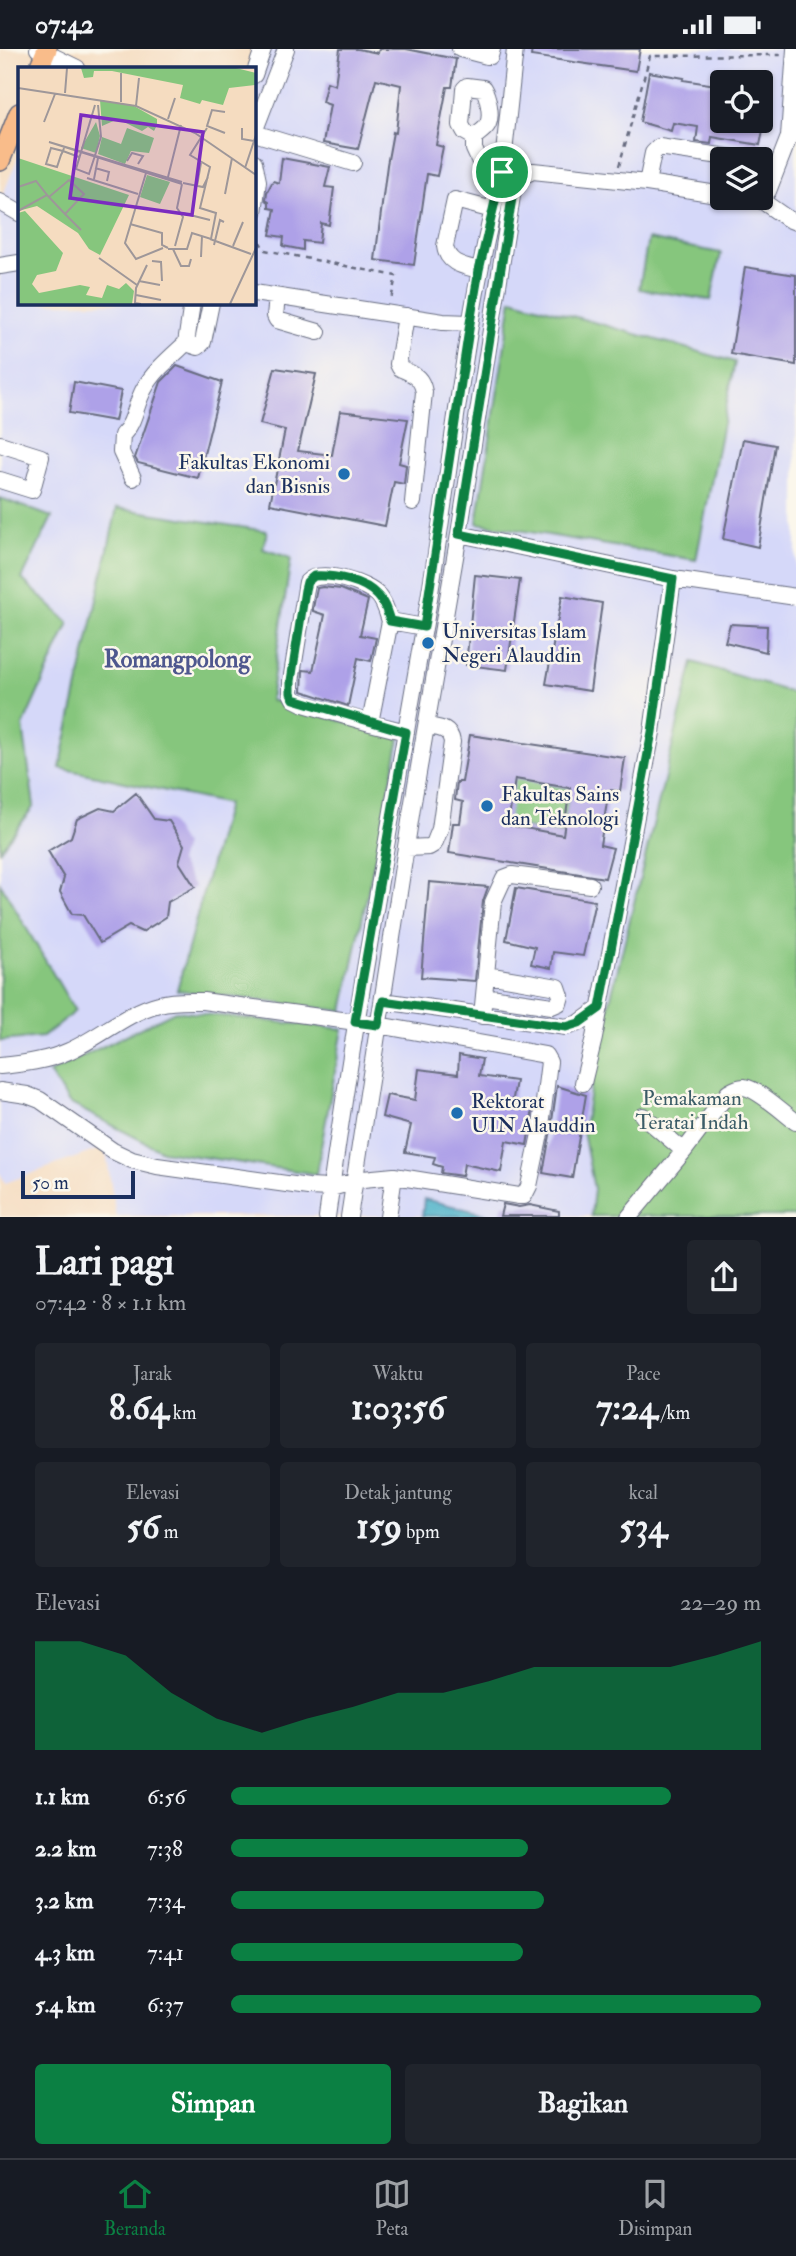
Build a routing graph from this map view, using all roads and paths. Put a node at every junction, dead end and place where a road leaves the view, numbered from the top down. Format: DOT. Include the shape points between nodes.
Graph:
graph roads {
  1 [pos="263,49"];
  2 [pos="286,49"];
  3 [pos="460,49"];
  4 [pos="492,49"];
  5 [pos="515,49"];
  6 [pos="795,52"];
  7 [pos="42,55"];
  8 [pos="74,67"];
  9 [pos="256,69"];
  10 [pos="18,116"];
  11 [pos="256,127"];
  12 [pos="256,133"];
  13 [pos="792,135"];
  14 [pos="474,137"];
  15 [pos="710,154"];
  16 [pos="0,161"];
  17 [pos="353,163"];
  18 [pos="256,172"];
  19 [pos="507,177"];
  20 [pos="615,179"];
  21 [pos="773,179"];
  22 [pos="647,183"];
  23 [pos="710,193"];
  24 [pos="256,196"];
  25 [pos="0,202"];
  26 [pos="773,209"];
  27 [pos="493,210"];
  28 [pos="18,212"];
  29 [pos="796,222"];
  30 [pos="256,236"];
  31 [pos="18,263"];
  32 [pos="0,266"];
  33 [pos="479,270"];
  34 [pos="256,293"];
  35 [pos="277,297"];
  36 [pos="192,305"];
  37 [pos="211,305"];
  38 [pos="388,313"];
  39 [pos="406,316"];
  40 [pos="470,323"];
  41 [pos="318,333"];
  42 [pos="186,343"];
  43 [pos="0,444"];
  44 [pos="133,478"];
  45 [pos="0,480"];
  46 [pos="413,502"];
  47 [pos="459,534"];
  48 [pos="673,579"];
  49 [pos="796,597"];
  50 [pos="390,621"];
  51 [pos="424,627"];
  52 [pos="370,723"];
  53 [pos="427,726"];
  54 [pos="406,732"];
  55 [pos="407,848"];
  56 [pos="590,885"];
  57 [pos="486,975"];
  58 [pos="484,996"];
  59 [pos="383,1001"];
  60 [pos="600,1008"];
  61 [pos="482,1016"];
  62 [pos="355,1022"];
  63 [pos="378,1025"];
  64 [pos="0,1066"];
  65 [pos="583,1083"];
  66 [pos="0,1091"];
  67 [pos="643,1116"];
  68 [pos="796,1122"];
  69 [pos="684,1151"];
  70 [pos="394,1176"];
  71 [pos="354,1182"];
  72 [pos="331,1188"];
  73 [pos="327,1216"];
  74 [pos="349,1216"];
  75 [pos="388,1216"];
  76 [pos="629,1216"];
  1 -- 9 [label="street"];
  2 -- 11 [label="street"];
  3 -- 4 [label="street" via="487,56"];
  5 -- 19 [label="street"];
  6 -- 13 [label="street"];
  6 -- 20 [label="path" via="650,56"];
  7 -- 8 [label="street"];
  10 -- 16 [label="main road"];
  12 -- 17 [label="street"];
  13 -- 21 [label="street"];
  14 -- 19 [label="street" via="480,162"];
  15 -- 22 [label="street" via="659,147 653,153"];
  18 -- 24 [label="street"];
  19 -- 20 [label="street" via="533,171"];
  19 -- 27 [label="street"];
  19 -- 47 [label="street"];
  20 -- 22 [label="street"];
  22 -- 23 [label="street"];
  25 -- 28 [label="street"];
  26 -- 29 [label="street"];
  27 -- 33 [label="street"];
  27 -- 33 [label="street" via="455,200 446,254 450,260"];
  30 -- 38 [label="path" via="265,250 396,276"];
  31 -- 32 [label="street"];
  33 -- 40 [label="street"];
  34 -- 35 [label="street"];
  35 -- 38 [label="street"];
  35 -- 41 [label="street" via="276,320"];
  36 -- 42 [label="street"];
  37 -- 42 [label="street" via="203,342 198,347"];
  38 -- 39 [label="street"];
  39 -- 40 [label="street"];
  39 -- 46 [label="street" via="398,364 415,374 424,391"];
  40 -- 51 [label="street"];
  42 -- 44 [label="street" via="149,380 122,435 121,452"];
  43 -- 45 [label="street" via="41,457 32,490"];
  47 -- 48 [label="street"];
  47 -- 53 [label="street"];
  48 -- 49 [label="street"];
  48 -- 60 [label="street" via="652,732"];
  50 -- 51 [label="street"];
  50 -- 52 [label="street"];
  50 -- 52 [label="street" via="386,606 368,587 321,576 307,582 291,693 304,703"];
  51 -- 54 [label="street"];
  52 -- 54 [label="street"];
  53 -- 55 [label="street"];
  53 -- 55 [label="street" via="447,730 452,742 440,829 429,847"];
  54 -- 62 [label="street"];
  55 -- 59 [label="street"];
  56 -- 57 [label="street" via="504,877 493,902"];
  57 -- 58 [label="street"];
  57 -- 58 [label="street" via="558,987 561,996 552,1006"];
  58 -- 61 [label="street"];
  59 -- 61 [label="street"];
  59 -- 63 [label="street"];
  60 -- 61 [label="street" via="566,1027"];
  60 -- 65 [label="street"];
  62 -- 63 [label="street"];
  62 -- 64 [label="street" via="202,1001 162,1003 55,1057"];
  62 -- 72 [label="street"];
  63 -- 70 [label="street" via="545,1055 549,1062 540,1134 524,1196"];
  63 -- 71 [label="street"];
  66 -- 72 [label="street" via="40,1100 132,1160"];
  67 -- 69 [label="street"];
  68 -- 69 [label="street" via="746,1087 736,1088"];
  69 -- 76 [label="street"];
  70 -- 71 [label="street"];
  70 -- 75 [label="street"];
  71 -- 72 [label="street"];
  71 -- 74 [label="street"];
  72 -- 73 [label="street"];
}
